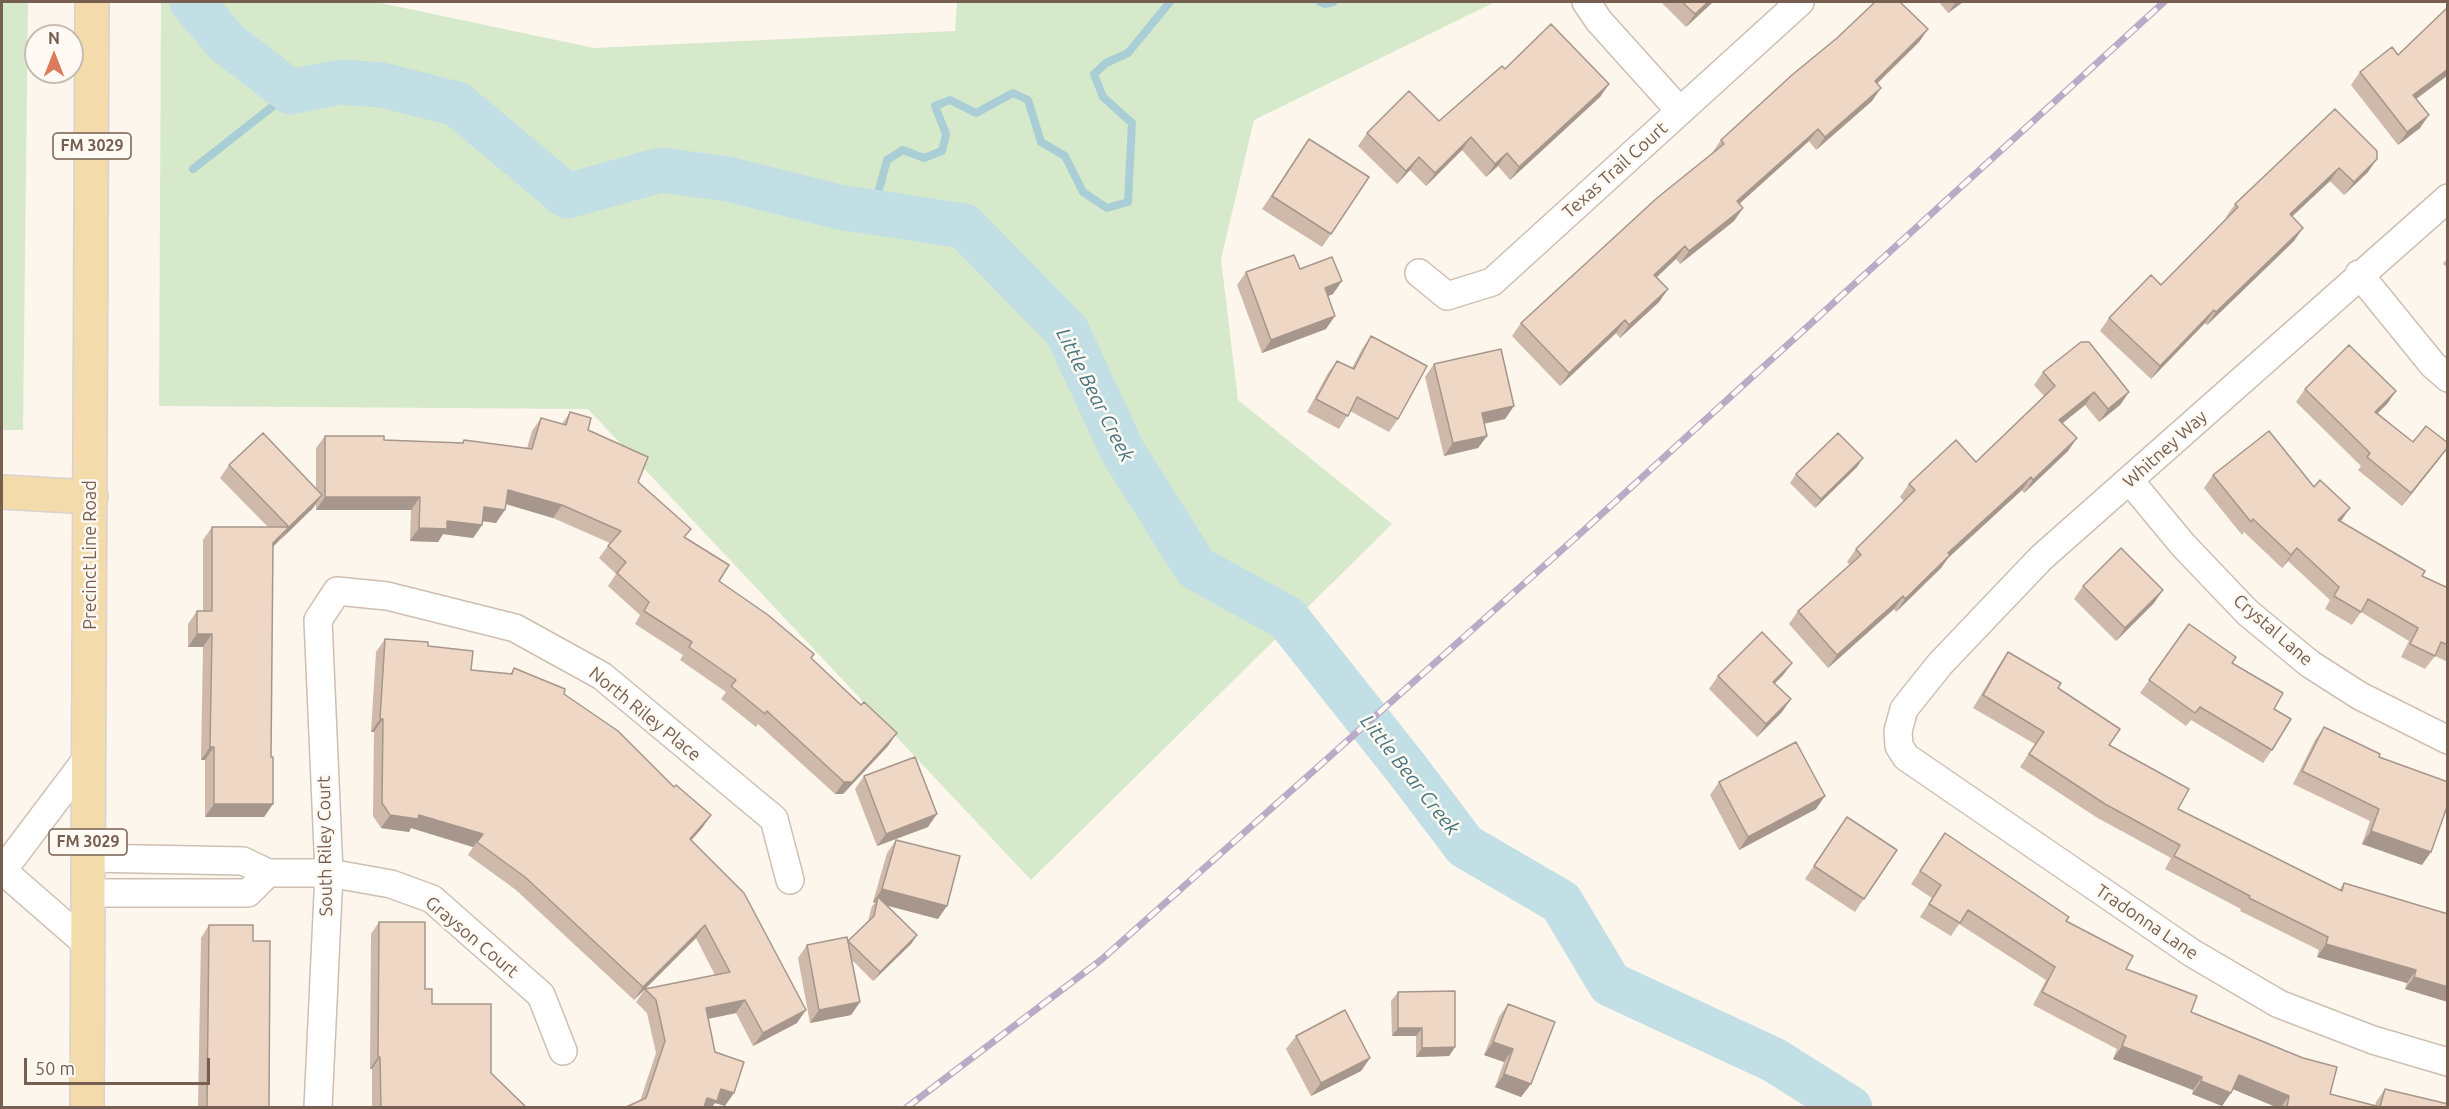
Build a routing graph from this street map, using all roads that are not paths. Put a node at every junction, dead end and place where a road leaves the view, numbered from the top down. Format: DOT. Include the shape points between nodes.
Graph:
graph roads {
  1 [pos="1586,2"];
  2 [pos="1800,2"];
  3 [pos="92,7"];
  4 [pos="1680,111"];
  5 [pos="2448,198"];
  6 [pos="1419,273"];
  7 [pos="2359,274"];
  8 [pos="2448,378"];
  9 [pos="2130,481"];
  10 [pos="2,492"];
  11 [pos="91,497"];
  12 [pos="337,591"];
  13 [pos="1902,717"];
  14 [pos="2448,740"];
  15 [pos="89,756"];
  16 [pos="88,858"];
  17 [pos="2,870"];
  18 [pos="268,873"];
  19 [pos="329,873"];
  20 [pos="790,880"];
  21 [pos="88,893"];
  22 [pos="88,945"];
  23 [pos="563,1051"];
  24 [pos="2448,1062"];
  25 [pos="87,1107"];
  26 [pos="318,1107"];
  1 -- 4 [label="street"];
  2 -- 4 [label="street, Texas Trail Court"];
  3 -- 11 [label="main road, Precinct Line Road / FM 3029"];
  4 -- 6 [label="street, Texas Trail Court" via="1492,282 1447,296"];
  5 -- 7 [label="street, Whitney Way"];
  7 -- 8 [label="street"];
  7 -- 9 [label="street, Whitney Way"];
  9 -- 13 [label="street, Whitney Way" via="2041,558 1940,664 1904,709"];
  9 -- 14 [label="street, Crystal Lane" via="2183,545 2248,613 2310,664 2360,696"];
  10 -- 11 [label="main road"];
  11 -- 15 [label="main road, Precinct Line Road / FM 3029"];
  12 -- 19 [label="street, South Riley Court" via="318,620"];
  12 -- 20 [label="street, North Riley Place" via="387,596 515,628 602,676 774,819"];
  13 -- 24 [label="street, Tradonna Lane" via="1899,746 1906,757 2192,953 2279,1004 2373,1040"];
  15 -- 16 [label="main road, Precinct Line Road / FM 3029"];
  15 -- 17 [label="street"];
  16 -- 18 [label="street, Grayson Court" via="243,861"];
  16 -- 21 [label="main road, Precinct Line Road / FM 3029"];
  17 -- 22 [label="street"];
  18 -- 19 [label="street, Grayson Court"];
  18 -- 21 [label="street" via="248,893"];
  19 -- 23 [label="street, Grayson Court" via="391,884 432,899 541,995"];
  19 -- 26 [label="street, South Riley Court"];
  21 -- 22 [label="main road, Precinct Line Road / FM 3029"];
  22 -- 25 [label="main road, Precinct Line Road / FM 3029"];
}
